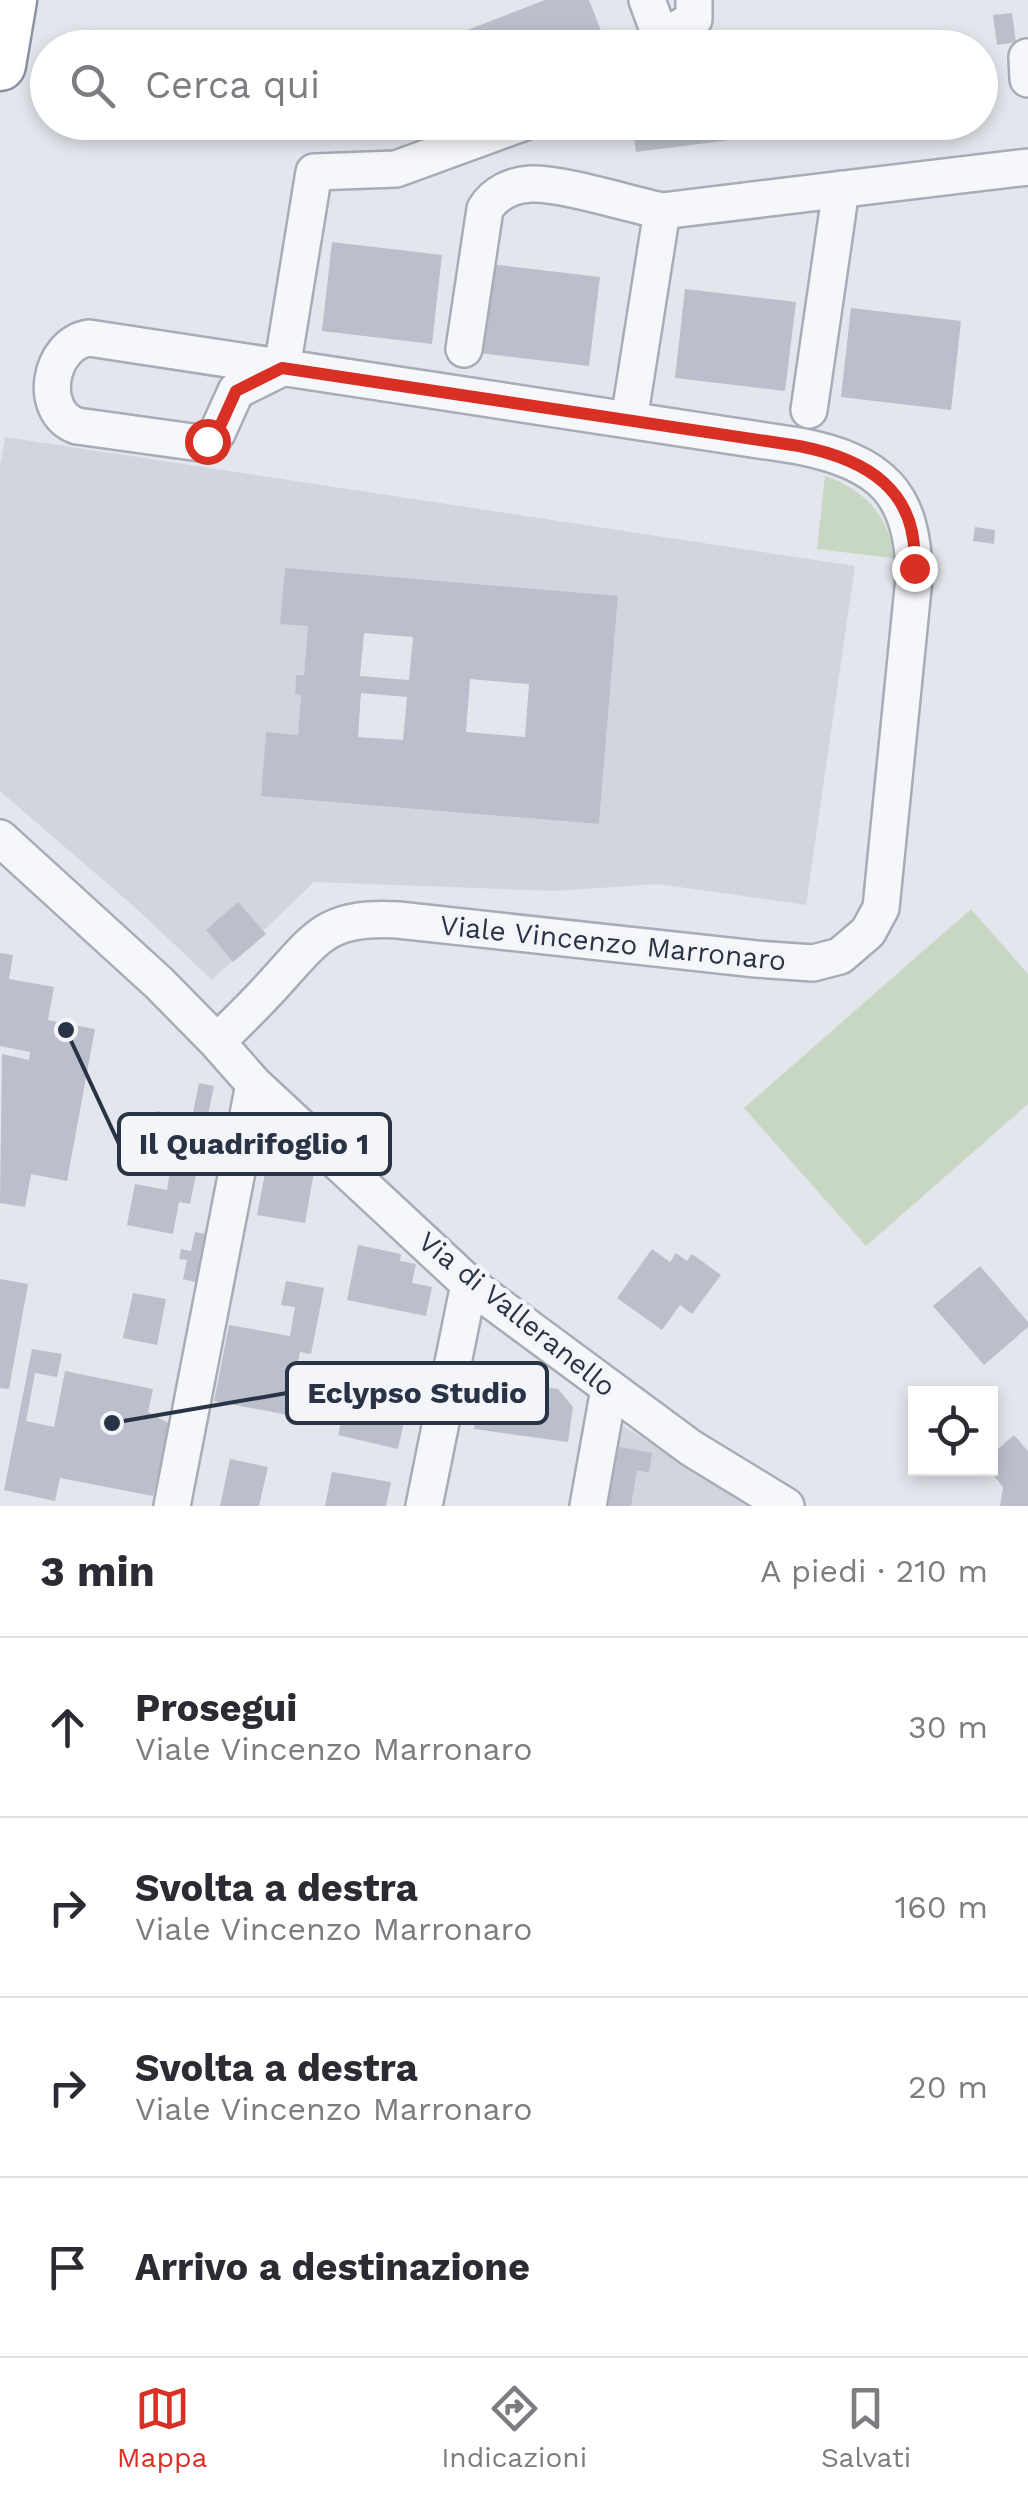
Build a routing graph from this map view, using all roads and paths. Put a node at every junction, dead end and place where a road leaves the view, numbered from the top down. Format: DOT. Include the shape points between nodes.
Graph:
graph roads {
  1 [pos="11,0"];
  2 [pos="647,0"];
  3 [pos="694,0"];
  4 [pos="651,30"];
  5 [pos="675,30"];
  6 [pos="0,65"];
  7 [pos="477,140"];
  8 [pos="529,140"];
  9 [pos="1028,167"];
  10 [pos="542,185"];
  11 [pos="840,189"];
  12 [pos="662,211"];
  13 [pos="464,349"];
  14 [pos="282,368"];
  15 [pos="810,410"];
  16 [pos="629,420"];
  17 [pos="3,843"];
  18 [pos="217,1042"];
  19 [pos="254,1084"];
  20 [pos="470,1284"];
  21 [pos="609,1388"];
  22 [pos="172,1506"];
  23 [pos="424,1506"];
  24 [pos="588,1506"];
  25 [pos="786,1506"];
  1 -- 6 [label="highway"];
  2 -- 4 [label="street"];
  3 -- 5 [label="street" via="694,19"];
  7 -- 14 [label="street" via="396,169 314,172"];
  8 -- 10 [label="street"];
  9 -- 11 [label="street"];
  10 -- 12 [label="street"];
  10 -- 13 [label="street" via="503,192 486,210"];
  11 -- 12 [label="street"];
  11 -- 15 [label="street"];
  12 -- 16 [label="street"];
  14 -- 14 [label="street, Viale Vincenzo Marronaro" via="89,338 68,344 60,355 54,405 63,420 78,426 200,443 217,433 236,391"];
  14 -- 16 [label="street, Viale Vincenzo Marronaro"];
  16 -- 18 [label="street, Viale Vincenzo Marronaro" via="830,452 878,476 903,508 914,548 913,586 881,908 868,932 840,956 813,963 398,920 348,922 312,941"];
  17 -- 18 [label="street, Via di Valleranello"];
  18 -- 19 [label="street, Via di Valleranello"];
  19 -- 20 [label="street, Via di Valleranello"];
  19 -- 22 [label="street"];
  20 -- 21 [label="street, Via di Valleranello"];
  20 -- 23 [label="street"];
  21 -- 24 [label="street"];
  21 -- 25 [label="street, Via di Valleranello"];
}
